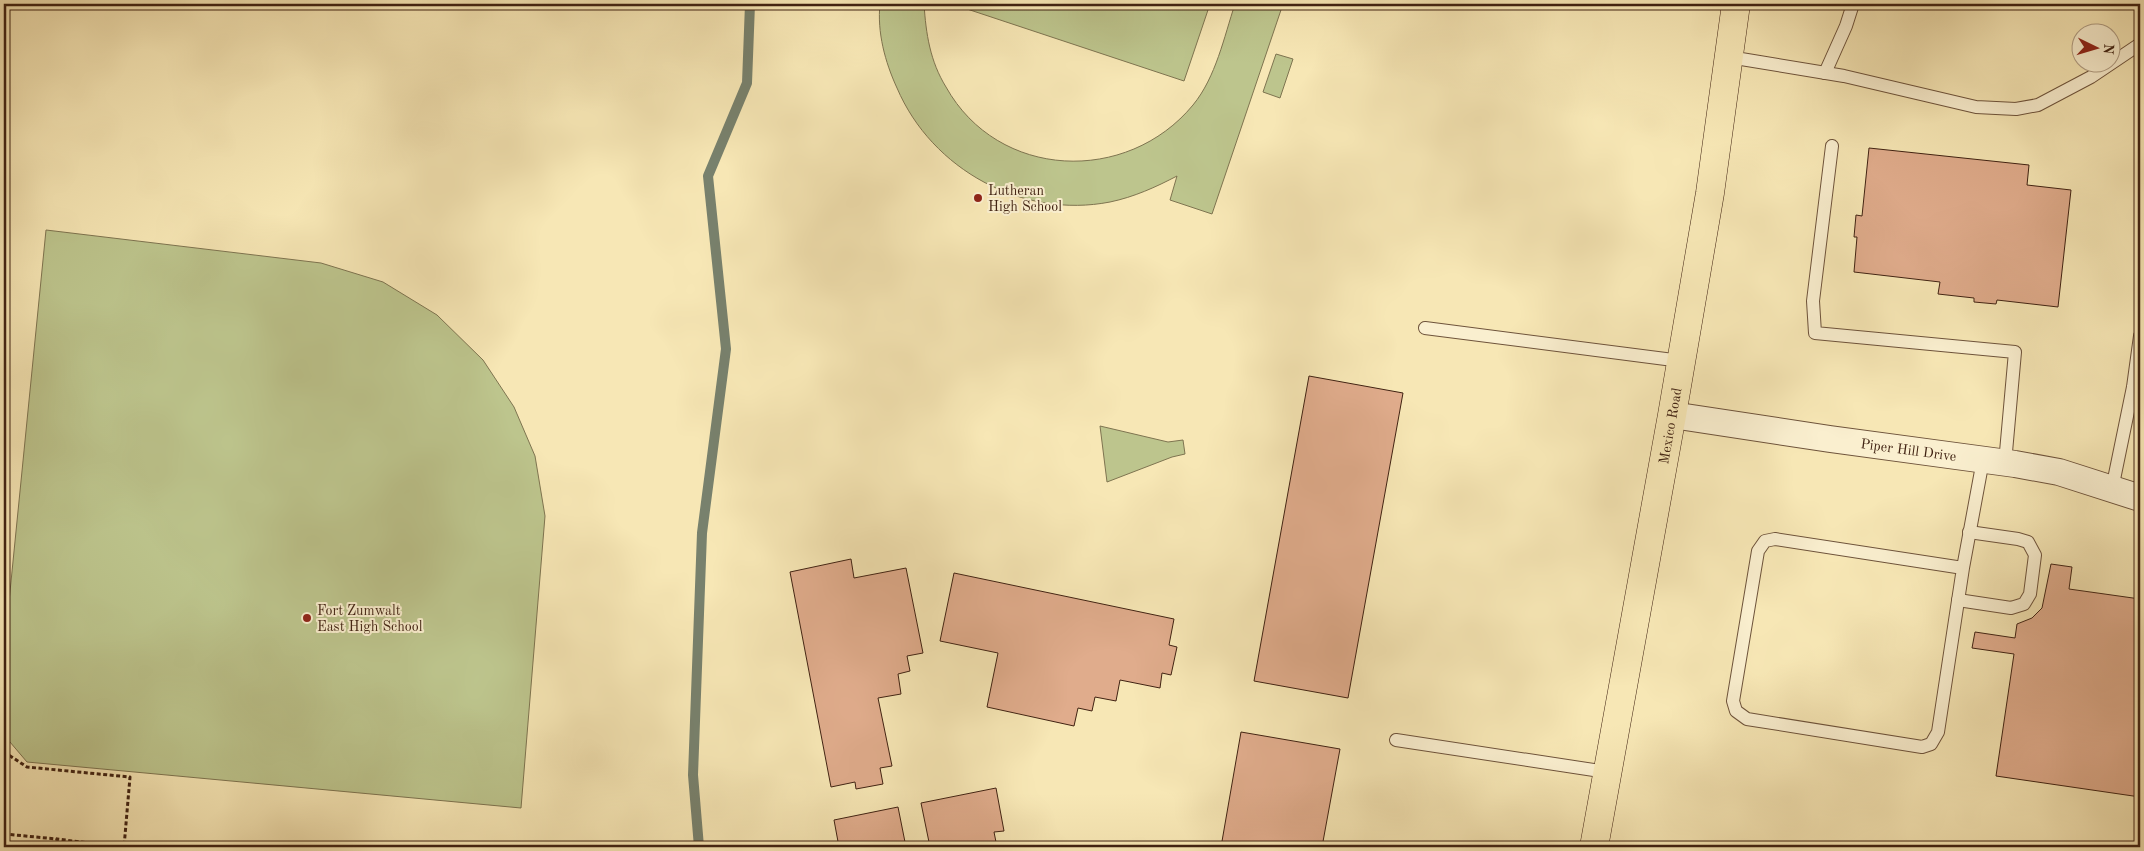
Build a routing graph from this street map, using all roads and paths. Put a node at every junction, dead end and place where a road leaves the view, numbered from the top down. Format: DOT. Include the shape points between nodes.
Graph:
graph roads {
  1 [pos="1736,4"];
  2 [pos="1853,4"];
  3 [pos="2140,44"];
  4 [pos="1729,57"];
  5 [pos="1825,73"];
  6 [pos="1832,146"];
  7 [pos="1425,328"];
  8 [pos="2140,336"];
  9 [pos="1681,361"];
  10 [pos="2137,388"];
  11 [pos="1672,414"];
  12 [pos="1994,461"];
  13 [pos="2112,489"];
  14 [pos="2140,498"];
  15 [pos="1970,532"];
  16 [pos="1962,568"];
  17 [pos="1958,600"];
  18 [pos="1396,740"];
  19 [pos="4,752"];
  20 [pos="1607,772"];
  21 [pos="4,834"];
  22 [pos="56,839"];
  23 [pos="55,847"];
  24 [pos="120,847"];
  25 [pos="124,847"];
  26 [pos="1594,847"];
  1 -- 4 [label="main road, Mexico Road"];
  2 -- 5 [label="lane"];
  3 -- 5 [label="lane" via="2090,77 2038,105 2016,108 1976,107"];
  4 -- 5 [label="lane"];
  4 -- 9 [label="main road, Mexico Road" via="1710,194"];
  6 -- 12 [label="lane" via="1813,301 1815,333 2015,352"];
  7 -- 9 [label="lane"];
  8 -- 10 [label="lane"];
  9 -- 11 [label="main road, Mexico Road"];
  10 -- 13 [label="lane"];
  11 -- 12 [label="street, Piper Hill Drive"];
  11 -- 20 [label="main road, Mexico Road"];
  12 -- 13 [label="street, Piper Hill Drive" via="2059,472"];
  12 -- 15 [label="lane"];
  13 -- 14 [label="street, Piper Hill Drive"];
  15 -- 16 [label="lane"];
  15 -- 17 [label="lane" via="2028,542 2035,555 2030,594 2024,604 2011,608"];
  16 -- 17 [label="lane"];
  16 -- 17 [label="lane" via="1775,539 1765,541 1758,551 1733,702 1736,710 1747,719 1922,747 1931,744 1938,732"];
  18 -- 20 [label="lane"];
  19 -- 25 [label="path" via="27,767 130,777"];
  20 -- 26 [label="main road, Mexico Road"];
  21 -- 22 [label="path"];
  22 -- 23 [label="path"];
  22 -- 24 [label="path"];
}
